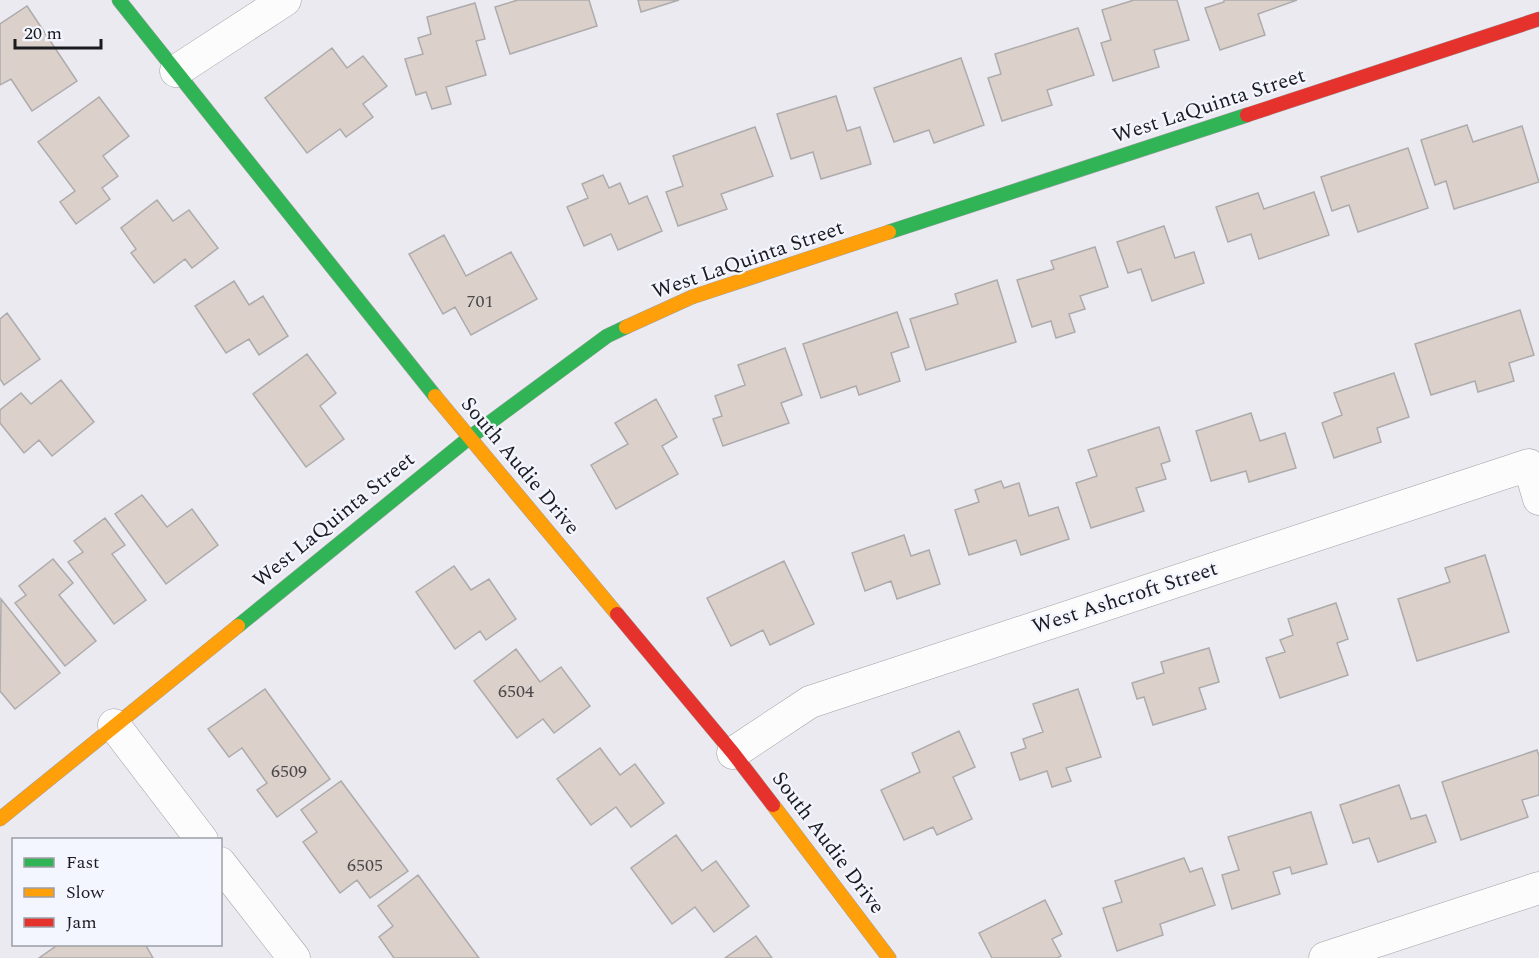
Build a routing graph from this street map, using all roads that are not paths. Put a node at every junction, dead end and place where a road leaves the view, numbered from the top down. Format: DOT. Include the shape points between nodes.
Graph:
graph roads {
  1 [pos="119,0"];
  2 [pos="285,0"];
  3 [pos="1539,19"];
  4 [pos="176,71"];
  5 [pos="469,438"];
  6 [pos="1539,499"];
  7 [pos="114,725"];
  8 [pos="733,753"];
  9 [pos="0,819"];
  10 [pos="200,838"];
  11 [pos="222,867"];
  12 [pos="1539,888"];
  13 [pos="294,958"];
  14 [pos="889,958"];
  15 [pos="1325,958"];
  1 -- 4 [label="street, South Audie Drive"];
  2 -- 4 [label="street"];
  3 -- 5 [label="street, West LaQuinta Street" via="692,297 607,336"];
  4 -- 5 [label="street, South Audie Drive"];
  5 -- 7 [label="street, West LaQuinta Street"];
  5 -- 8 [label="street, South Audie Drive"];
  6 -- 8 [label="street, West Ashcroft Street" via="1529,465 810,702"];
  7 -- 9 [label="street, West LaQuinta Street"];
  7 -- 10 [label="street"];
  8 -- 14 [label="street, South Audie Drive"];
  11 -- 13 [label="street"];
  12 -- 15 [label="street"];
}
